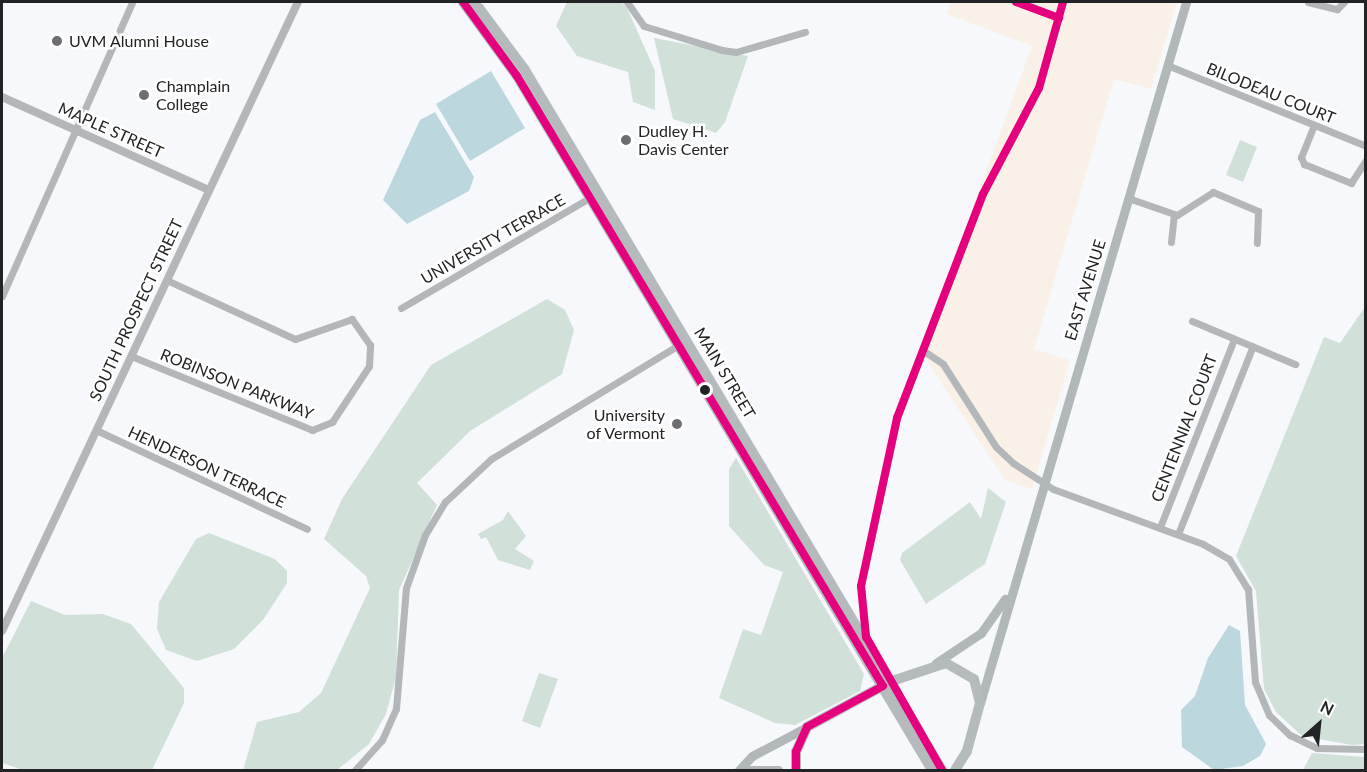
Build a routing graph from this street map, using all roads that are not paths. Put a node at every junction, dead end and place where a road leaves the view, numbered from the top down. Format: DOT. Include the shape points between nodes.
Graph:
graph roads {
  1 [pos="132,2"];
  2 [pos="297,2"];
  3 [pos="463,2"];
  4 [pos="468,2"];
  5 [pos="627,2"];
  6 [pos="1063,2"];
  7 [pos="1186,2"];
  8 [pos="1308,2"];
  9 [pos="1344,2"];
  10 [pos="1328,4"];
  11 [pos="805,32"];
  12 [pos="1167,65"];
  13 [pos="2,97"];
  14 [pos="1314,124"];
  15 [pos="75,130"];
  16 [pos="1365,146"];
  17 [pos="1365,160"];
  18 [pos="209,190"];
  19 [pos="594,195"];
  20 [pos="1128,198"];
  21 [pos="1174,215"];
  22 [pos="1171,242"];
  23 [pos="1257,243"];
  24 [pos="167,280"];
  25 [pos="4,285"];
  26 [pos="2,296"];
  27 [pos="401,308"];
  28 [pos="1192,321"];
  29 [pos="1234,339"];
  30 [pos="683,342"];
  31 [pos="1253,346"];
  32 [pos="924,351"];
  33 [pos="131,356"];
  34 [pos="1295,364"];
  35 [pos="96,430"];
  36 [pos="1042,483"];
  37 [pos="1160,527"];
  38 [pos="307,529"];
  39 [pos="1178,534"];
  40 [pos="1013,587"];
  41 [pos="2,631"];
  42 [pos="866,638"];
  43 [pos="936,663"];
  44 [pos="887,684"];
  45 [pos="980,703"];
  46 [pos="807,727"];
  47 [pos="1365,749"];
  48 [pos="967,751"];
  49 [pos="355,771"];
  50 [pos="739,771"];
  51 [pos="749,771"];
  52 [pos="778,771"];
  53 [pos="796,771"];
  54 [pos="932,771"];
  55 [pos="942,771"];
  56 [pos="955,771"];
  57 [pos="967,771"];
  1 -- 15 [label="street"];
  2 -- 18 [label="street, SOUTH PROSPECT STREET"];
  3 -- 19 [label="main road, MAIN STREET"];
  4 -- 19 [label="main road, MAIN STREET" via="479,8 525,70"];
  5 -- 11 [label="street" via="644,26 722,50 736,52"];
  6 -- 32 [label="street" via="1039,88 983,194"];
  7 -- 12 [label="main road, EAST AVENUE"];
  8 -- 10 [label="street"];
  9 -- 10 [label="street" via="1338,9"];
  12 -- 14 [label="street, BILODEAU COURT"];
  12 -- 20 [label="main road, EAST AVENUE"];
  13 -- 15 [label="street, MAPLE STREET"];
  14 -- 16 [label="street, BILODEAU COURT"];
  14 -- 17 [label="street" via="1301,157 1304,164 1351,183"];
  15 -- 18 [label="street, MAPLE STREET"];
  15 -- 25 [label="street"];
  18 -- 24 [label="street, SOUTH PROSPECT STREET"];
  19 -- 27 [label="street, UNIVERSITY TERRACE"];
  19 -- 30 [label="main road, MAIN STREET"];
  20 -- 21 [label="street"];
  20 -- 36 [label="main road, EAST AVENUE"];
  21 -- 22 [label="street"];
  21 -- 23 [label="street" via="1213,192 1258,211"];
  24 -- 33 [label="street, SOUTH PROSPECT STREET"];
  24 -- 33 [label="street, ROBINSON PARKWAY" via="295,339 352,319 370,345 369,366 332,422 312,430"];
  25 -- 26 [label="street"];
  28 -- 29 [label="street, CENTENNIAL COURT"];
  29 -- 31 [label="street, CENTENNIAL COURT"];
  29 -- 37 [label="street, CENTENNIAL COURT"];
  30 -- 42 [label="main road, MAIN STREET"];
  30 -- 44 [label="main road, MAIN STREET"];
  30 -- 49 [label="street" via="491,459 445,502 420,546 406,588 396,710 382,740"];
  31 -- 34 [label="street, CENTENNIAL COURT"];
  31 -- 39 [label="street, CENTENNIAL COURT"];
  32 -- 36 [label="street" via="943,364 1002,454"];
  32 -- 42 [label="street" via="888,451 861,586"];
  33 -- 35 [label="street, SOUTH PROSPECT STREET"];
  35 -- 38 [label="street, HENDERSON TERRACE"];
  35 -- 41 [label="street, SOUTH PROSPECT STREET"];
  36 -- 37 [label="street"];
  36 -- 40 [label="main road, EAST AVENUE"];
  37 -- 39 [label="street"];
  39 -- 47 [label="street" via="1221,553 1246,584 1255,682 1273,721 1317,748"];
  40 -- 43 [label="main road, EAST AVENUE" via="981,633"];
  40 -- 45 [label="main road, EAST AVENUE"];
  42 -- 44 [label="main road, MAIN STREET"];
  43 -- 44 [label="main road, EAST AVENUE"];
  43 -- 45 [label="main road" via="966,671"];
  44 -- 46 [label="main road, EAST AVENUE"];
  44 -- 54 [label="main road, MAIN STREET"];
  44 -- 55 [label="main road, MAIN STREET"];
  45 -- 48 [label="main road, EAST AVENUE"];
  46 -- 50 [label="main road" via="752,756"];
  46 -- 53 [label="main road" via="796,752"];
  48 -- 56 [label="main road, EAST AVENUE"];
  48 -- 57 [label="main road"];
  51 -- 52 [label="main road"];
}
